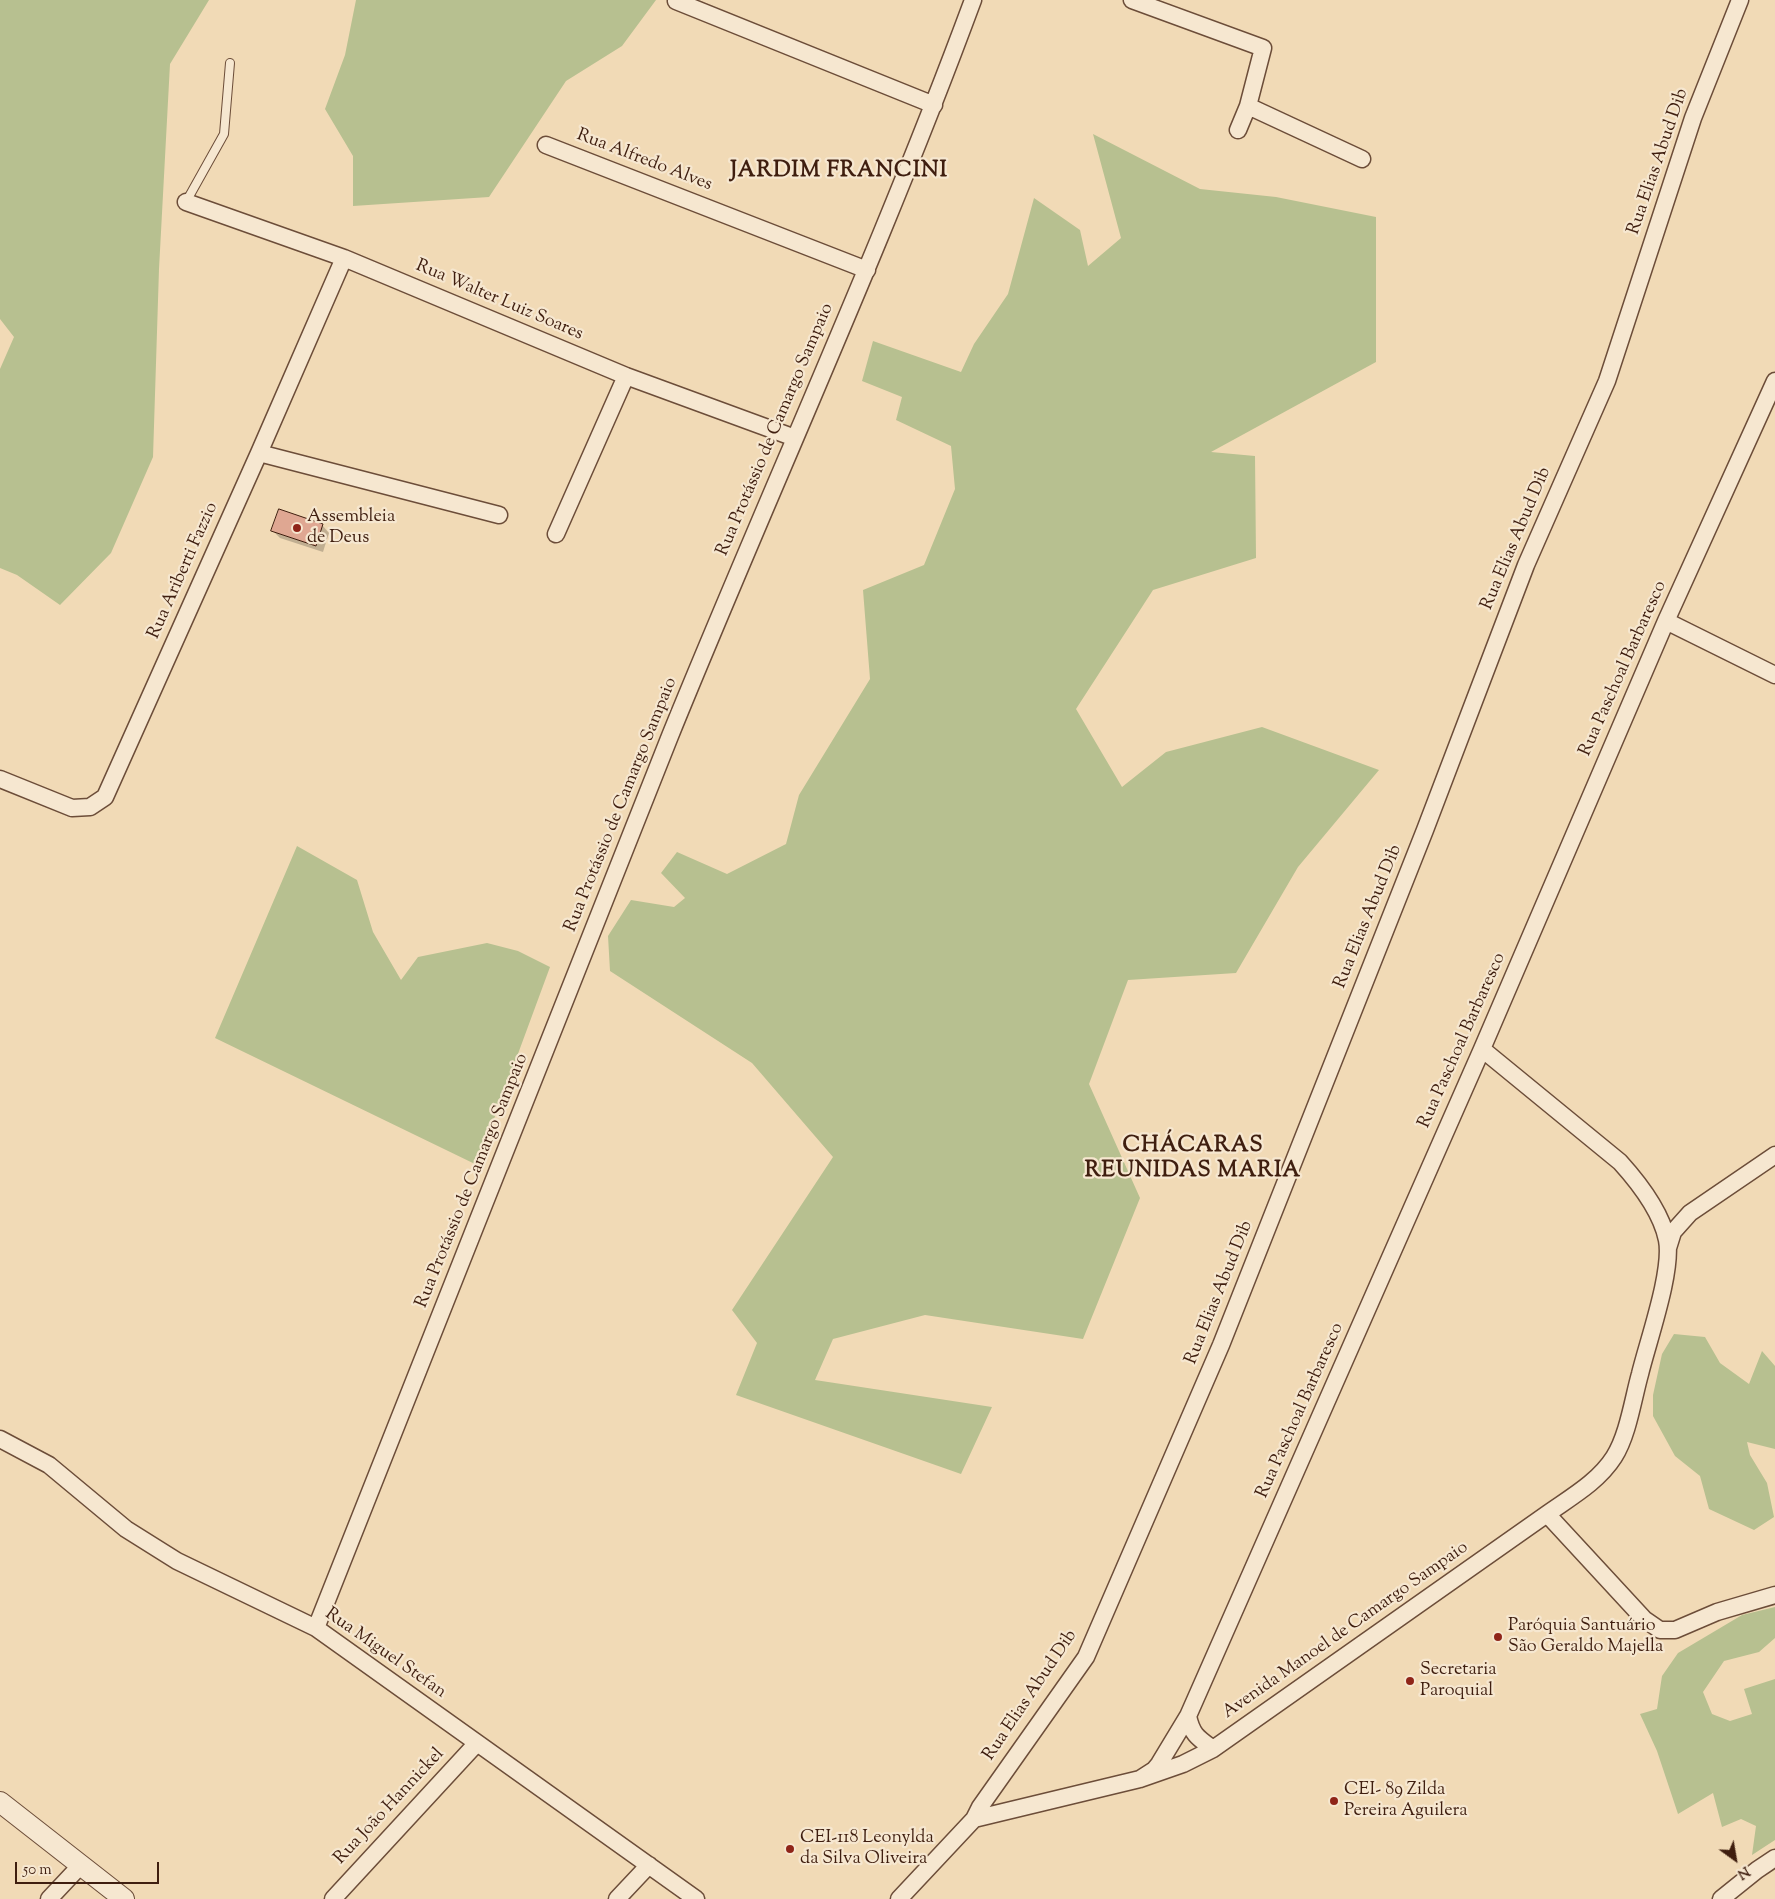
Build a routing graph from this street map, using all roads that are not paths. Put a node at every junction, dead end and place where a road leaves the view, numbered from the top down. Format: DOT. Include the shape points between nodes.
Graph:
graph roads {
  1 [pos="973,0"];
  2 [pos="1132,0"];
  3 [pos="1740,0"];
  4 [pos="676,1"];
  5 [pos="230,63"];
  6 [pos="934,105"];
  7 [pos="1248,106"];
  8 [pos="1238,130"];
  9 [pos="546,144"];
  10 [pos="1362,159"];
  11 [pos="186,202"];
  12 [pos="344,258"];
  13 [pos="867,270"];
  14 [pos="626,376"];
  15 [pos="1775,381"];
  16 [pos="795,438"];
  17 [pos="259,453"];
  18 [pos="499,515"];
  19 [pos="556,534"];
  20 [pos="1666,621"];
  21 [pos="1775,674"];
  22 [pos="0,779"];
  23 [pos="1482,1049"];
  24 [pos="1775,1155"];
  25 [pos="1703,1203"];
  26 [pos="1659,1220"];
  27 [pos="1667,1250"];
  28 [pos="0,1440"];
  29 [pos="1548,1514"];
  30 [pos="1775,1595"];
  31 [pos="316,1628"];
  32 [pos="1188,1716"];
  33 [pos="478,1743"];
  34 [pos="1213,1749"];
  35 [pos="1140,1779"];
  36 [pos="0,1802"];
  37 [pos="974,1819"];
  38 [pos="1775,1858"];
  39 [pos="649,1865"];
  40 [pos="80,1866"];
  41 [pos="49,1899"];
  42 [pos="124,1899"];
  43 [pos="333,1899"];
  44 [pos="617,1899"];
  45 [pos="696,1899"];
  46 [pos="899,1899"];
  47 [pos="1721,1899"];
  1 -- 6 [label="street, Rua Protássio de Camargo Sampaio"];
  2 -- 7 [label="street" via="1263,48"];
  3 -- 37 [label="street, Rua Elias Abud Dib" via="1693,118 1607,381 1526,565 1221,1345 1086,1657"];
  4 -- 6 [label="street"];
  5 -- 11 [label="lane" via="224,134"];
  6 -- 13 [label="street, Rua Protássio de Camargo Sampaio"];
  7 -- 8 [label="street"];
  7 -- 10 [label="street"];
  9 -- 13 [label="street, Rua Alfredo Alves"];
  11 -- 12 [label="street, Rua Walter Luiz Soares"];
  12 -- 14 [label="street, Rua Walter Luiz Soares"];
  12 -- 17 [label="street, Rua Ariberti Fazzio"];
  13 -- 16 [label="street, Rua Protássio de Camargo Sampaio"];
  14 -- 16 [label="street, Rua Walter Luiz Soares"];
  14 -- 19 [label="street"];
  15 -- 20 [label="street, Rua Paschoal Barbaresco"];
  16 -- 31 [label="street, Rua Protássio de Camargo Sampaio" via="723,605"];
  17 -- 18 [label="street"];
  17 -- 22 [label="street, Rua Ariberti Fazzio" via="104,797 90,807 72,808"];
  20 -- 21 [label="street"];
  20 -- 23 [label="street, Rua Paschoal Barbaresco"];
  23 -- 26 [label="street" via="1620,1162 1634,1178"];
  23 -- 32 [label="street, Rua Paschoal Barbaresco"];
  24 -- 25 [label="street, Avenida Manoel de Camargo Sampaio"];
  25 -- 26 [label="street, Avenida Manoel de Camargo Sampaio"];
  25 -- 27 [label="street, Avenida Manoel de Camargo Sampaio" via="1678,1225"];
  26 -- 27 [label="street, Avenida Manoel de Camargo Sampaio" via="1667,1240"];
  27 -- 29 [label="street, Avenida Manoel de Camargo Sampaio" via="1664,1279 1625,1430 1615,1456 1600,1475"];
  28 -- 31 [label="street, Rua Miguel Stefan" via="42,1460 126,1529 177,1561"];
  29 -- 30 [label="street" via="1644,1619 1660,1630 1675,1630 1717,1612"];
  29 -- 34 [label="street, Avenida Manoel de Camargo Sampaio"];
  31 -- 33 [label="street, Rua Miguel Stefan"];
  32 -- 34 [label="street" via="1196,1736"];
  32 -- 35 [label="street, Rua Paschoal Barbaresco" via="1159,1764"];
  33 -- 39 [label="street, Rua Miguel Stefan"];
  33 -- 43 [label="street, Rua João Hannickel"];
  34 -- 35 [label="street, Avenida Manoel de Camargo Sampaio"];
  35 -- 37 [label="street, Avenida Manoel de Camargo Sampaio"];
  36 -- 40 [label="street"];
  37 -- 46 [label="street"];
  38 -- 47 [label="street"];
  39 -- 44 [label="street"];
  39 -- 45 [label="street, Rua Miguel Stefan"];
  40 -- 41 [label="street"];
  40 -- 42 [label="street"];
}
